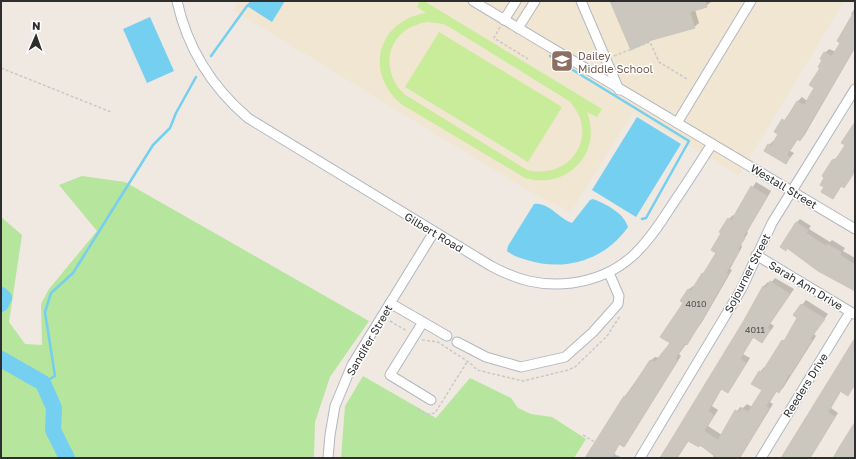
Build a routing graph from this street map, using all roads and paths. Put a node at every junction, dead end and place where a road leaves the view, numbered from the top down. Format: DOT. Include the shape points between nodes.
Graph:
graph roads {
  1 [pos="177,1"];
  2 [pos="473,1"];
  3 [pos="516,1"];
  4 [pos="535,1"];
  5 [pos="581,1"];
  6 [pos="751,1"];
  7 [pos="504,24"];
  8 [pos="518,28"];
  9 [pos="614,56"];
  10 [pos="528,59"];
  11 [pos="1,68"];
  12 [pos="687,79"];
  13 [pos="855,89"];
  14 [pos="620,90"];
  15 [pos="111,112"];
  16 [pos="677,123"];
  17 [pos="712,144"];
  18 [pos="792,191"];
  19 [pos="855,229"];
  20 [pos="434,232"];
  21 [pos="756,255"];
  22 [pos="609,273"];
  23 [pos="390,303"];
  24 [pos="622,313"];
  25 [pos="853,313"];
  26 [pos="390,321"];
  27 [pos="423,322"];
  28 [pos="414,336"];
  29 [pos="447,336"];
  30 [pos="457,342"];
  31 [pos="468,361"];
  32 [pos="431,400"];
  33 [pos="418,409"];
  34 [pos="583,435"];
  35 [pos="328,458"];
  36 [pos="621,458"];
  37 [pos="640,458"];
  38 [pos="761,458"];
  1 -- 20 [label="street, Gilbert Road" via="190,42 211,79 229,101 248,118 273,134"];
  2 -- 7 [label="street, Westall Street"];
  3 -- 7 [label="street"];
  4 -- 8 [label="street"];
  5 -- 14 [label="street"];
  6 -- 16 [label="street"];
  7 -- 8 [label="street, Westall Street"];
  7 -- 10 [label="path" via="500,26 494,38"];
  8 -- 14 [label="street, Westall Street"];
  9 -- 12 [label="path" via="650,42 659,62"];
  11 -- 15 [label="path"];
  13 -- 18 [label="street, Sojourner Street"];
  14 -- 16 [label="street, Westall Street"];
  16 -- 17 [label="street, Westall Street"];
  17 -- 18 [label="street, Westall Street"];
  17 -- 22 [label="street, Gilbert Road" via="647,243 630,260"];
  18 -- 19 [label="street, Westall Street"];
  18 -- 21 [label="street, Sojourner Street"];
  20 -- 22 [label="street, Gilbert Road" via="504,273 531,283 561,285 594,279"];
  20 -- 23 [label="street, Sandifer Street"];
  21 -- 25 [label="street, Sarah Ann Drive"];
  21 -- 37 [label="street, Sojourner Street" via="742,288"];
  22 -- 30 [label="street" via="619,296 618,304 593,332 565,357 521,367 486,357"];
  23 -- 27 [label="street"];
  23 -- 35 [label="street, Sandifer Street" via="352,365 343,386 336,406"];
  24 -- 31 [label="path" via="608,336 575,367 568,370 523,382 477,370"];
  25 -- 38 [label="street, Reeders Drive"];
  26 -- 28 [label="path"];
  27 -- 28 [label="street"];
  27 -- 29 [label="street"];
  28 -- 31 [label="path" via="426,342 438,342"];
  28 -- 32 [label="street" via="390,375"];
  31 -- 33 [label="path" via="435,413 427,414"];
  34 -- 36 [label="path"];
}
